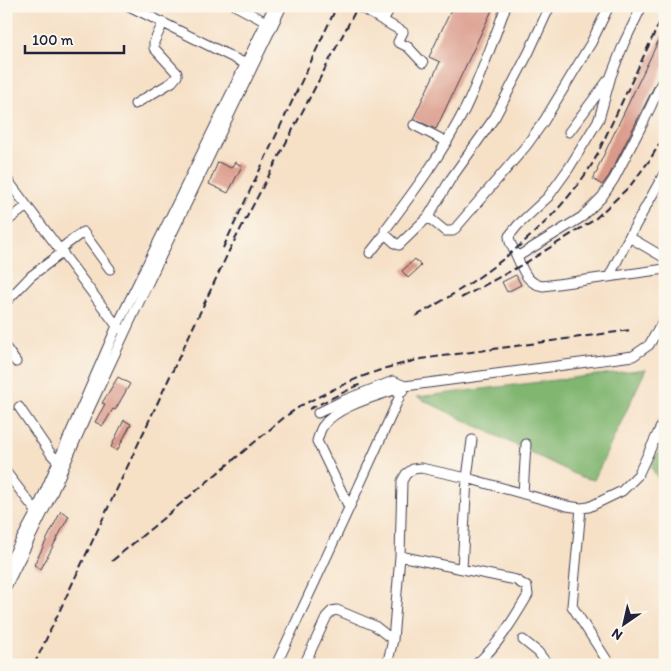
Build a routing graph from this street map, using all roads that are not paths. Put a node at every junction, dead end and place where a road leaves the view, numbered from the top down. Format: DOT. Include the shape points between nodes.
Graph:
graph roads {
  1 [pos="129,6"];
  2 [pos="236,6"];
  3 [pos="274,6"];
  4 [pos="282,6"];
  5 [pos="358,6"];
  6 [pos="391,6"];
  7 [pos="506,6"];
  8 [pos="550,6"];
  9 [pos="609,6"];
  10 [pos="642,6"];
  11 [pos="383,21"];
  12 [pos="266,22"];
  13 [pos="163,23"];
  14 [pos="423,62"];
  15 [pos="246,64"];
  16 [pos="611,76"];
  17 [pos="665,76"];
  18 [pos="135,104"];
  19 [pos="414,125"];
  20 [pos="569,132"];
  21 [pos="447,142"];
  22 [pos="665,172"];
  23 [pos="6,178"];
  24 [pos="28,206"];
  25 [pos="428,217"];
  26 [pos="6,222"];
  27 [pos="385,234"];
  28 [pos="629,237"];
  29 [pos="61,250"];
  30 [pos="370,253"];
  31 [pos="517,257"];
  32 [pos="665,258"];
  33 [pos="110,269"];
  34 [pos="665,269"];
  35 [pos="609,278"];
  36 [pos="6,302"];
  37 [pos="665,318"];
  38 [pos="121,329"];
  39 [pos="6,348"];
  40 [pos="16,362"];
  41 [pos="402,389"];
  42 [pos="19,407"];
  43 [pos="318,413"];
  44 [pos="665,418"];
  45 [pos="472,440"];
  46 [pos="526,444"];
  47 [pos="61,464"];
  48 [pos="6,472"];
  49 [pos="467,478"];
  50 [pos="523,494"];
  51 [pos="349,508"];
  52 [pos="581,508"];
  53 [pos="38,514"];
  54 [pos="400,556"];
  55 [pos="6,568"];
  56 [pos="462,569"];
  57 [pos="6,587"];
  58 [pos="393,640"];
  59 [pos="524,640"];
  60 [pos="479,663"];
  61 [pos="276,665"];
  62 [pos="304,665"];
  63 [pos="388,665"];
  64 [pos="548,665"];
  65 [pos="610,665"];
  1 -- 13 [label="street"];
  2 -- 12 [label="street"];
  3 -- 12 [label="street"];
  4 -- 38 [label="street"];
  5 -- 11 [label="street"];
  6 -- 11 [label="street"];
  7 -- 21 [label="street" via="476,83"];
  8 -- 25 [label="street" via="495,117"];
  9 -- 25 [label="street" via="592,43 544,120 453,232 445,231"];
  10 -- 16 [label="street"];
  11 -- 14 [label="street" via="403,32 398,42"];
  12 -- 15 [label="street"];
  13 -- 15 [label="street"];
  13 -- 18 [label="street" via="154,48 177,76"];
  15 -- 38 [label="street"];
  16 -- 20 [label="street"];
  16 -- 31 [label="street" via="599,119 569,168 548,196 509,236"];
  17 -- 31 [label="street" via="602,197 582,217"];
  19 -- 21 [label="street"];
  21 -- 27 [label="street"];
  22 -- 28 [label="street"];
  23 -- 24 [label="street"];
  24 -- 26 [label="street"];
  24 -- 29 [label="street"];
  25 -- 27 [label="street" via="399,245"];
  27 -- 30 [label="street"];
  28 -- 32 [label="street"];
  28 -- 35 [label="street"];
  29 -- 33 [label="street" via="83,232"];
  29 -- 36 [label="street"];
  29 -- 38 [label="street"];
  31 -- 35 [label="street" via="536,286"];
  34 -- 35 [label="street"];
  37 -- 41 [label="street" via="649,345 633,356"];
  38 -- 47 [label="street"];
  39 -- 40 [label="street"];
  41 -- 43 [label="street" via="394,382"];
  41 -- 51 [label="street"];
  41 -- 51 [label="street" via="362,400 338,412 323,426 318,441"];
  42 -- 47 [label="street"];
  44 -- 52 [label="street" via="638,475 622,491 599,504"];
  45 -- 49 [label="street"];
  46 -- 50 [label="street"];
  47 -- 53 [label="street"];
  48 -- 53 [label="street"];
  49 -- 50 [label="street"];
  49 -- 54 [label="street" via="422,468 406,474 402,481"];
  49 -- 56 [label="street"];
  50 -- 52 [label="street"];
  51 -- 61 [label="street"];
  52 -- 65 [label="street" via="572,606"];
  53 -- 55 [label="street"];
  53 -- 57 [label="street"];
  54 -- 56 [label="street"];
  54 -- 58 [label="street"];
  56 -- 60 [label="street" via="516,580 526,586 528,595"];
  58 -- 62 [label="street" via="367,622 332,611"];
  58 -- 63 [label="street"];
  59 -- 64 [label="street"];
}
